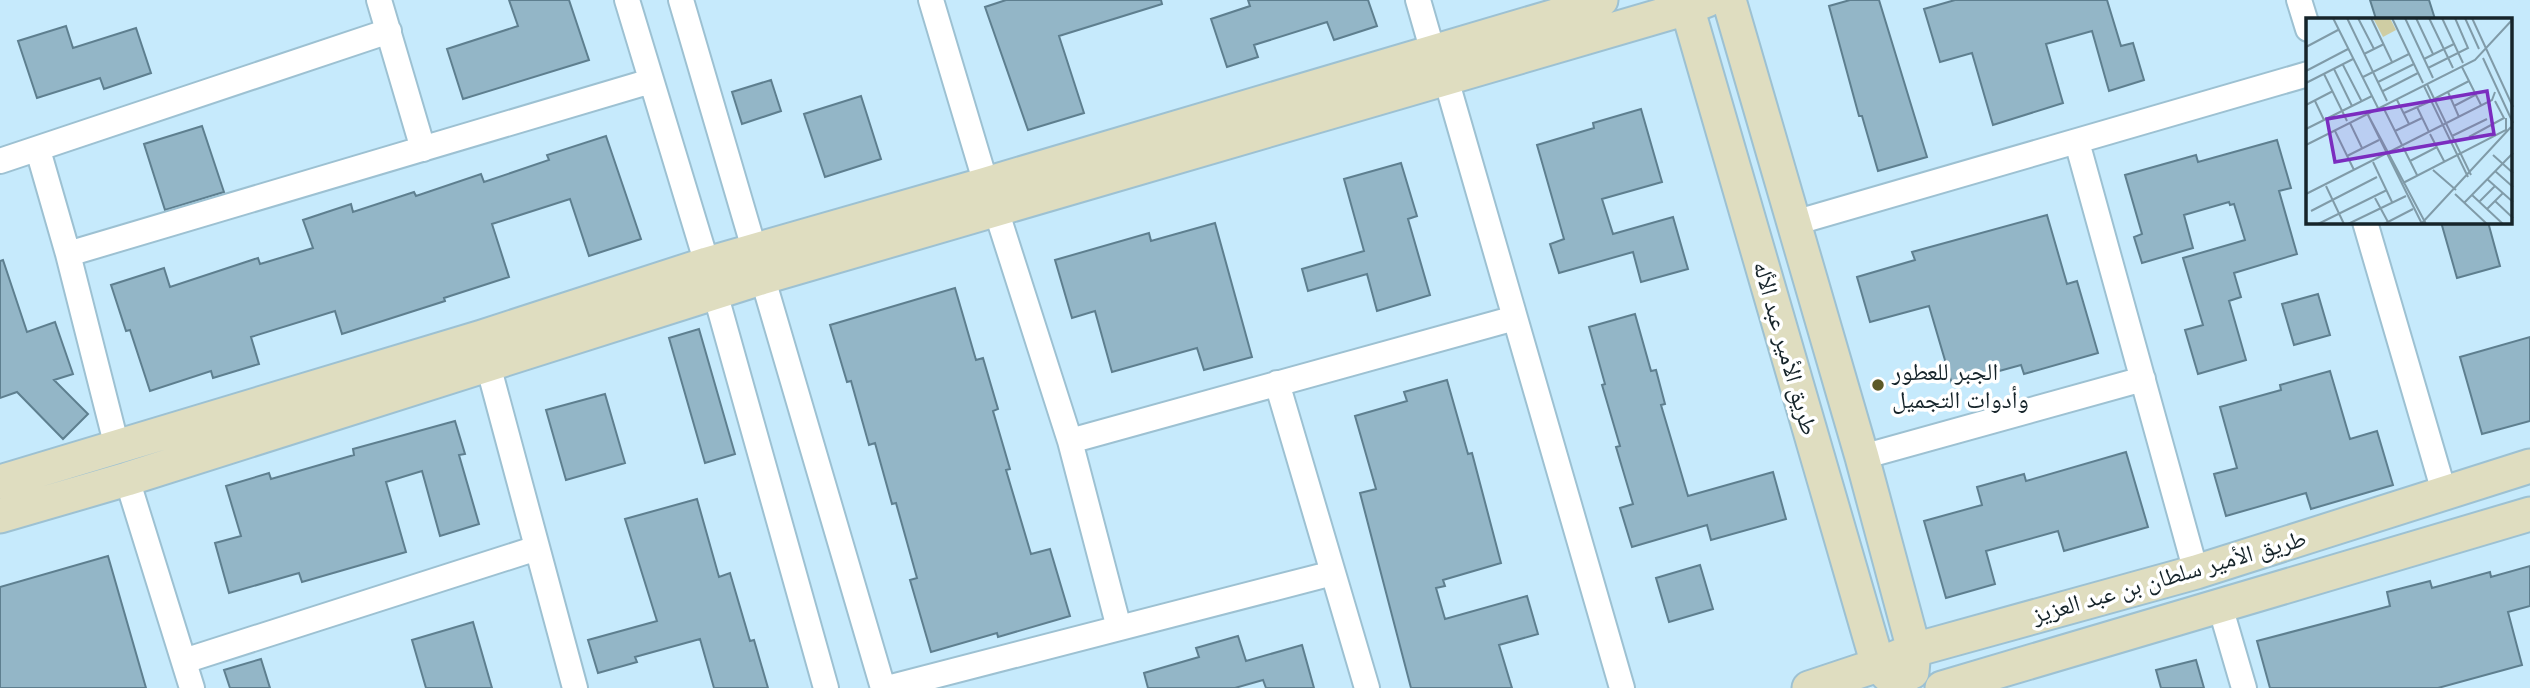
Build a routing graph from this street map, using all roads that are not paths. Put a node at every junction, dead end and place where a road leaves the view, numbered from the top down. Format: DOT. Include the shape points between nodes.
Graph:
graph roads {
  1 [pos="379,0"];
  2 [pos="627,0"];
  3 [pos="681,0"];
  4 [pos="930,0"];
  5 [pos="1418,0"];
  6 [pos="1601,0"];
  7 [pos="1729,0"];
  8 [pos="2299,0"];
  9 [pos="1693,3"];
  10 [pos="2306,23"];
  11 [pos="388,32"];
  12 [pos="1440,65"];
  13 [pos="2306,75"];
  14 [pos="651,81"];
  15 [pos="2077,142"];
  16 [pos="422,149"];
  17 [pos="38,150"];
  18 [pos="0,161"];
  19 [pos="991,197"];
  20 [pos="1794,223"];
  21 [pos="2366,224"];
  22 [pos="68,254"];
  23 [pos="757,264"];
  24 [pos="711,278"];
  25 [pos="1515,318"];
  26 [pos="488,365"];
  27 [pos="2143,379"];
  28 [pos="1277,383"];
  29 [pos="1070,441"];
  30 [pos="117,447"];
  31 [pos="1862,457"];
  32 [pos="2530,466"];
  33 [pos="127,479"];
  34 [pos="0,482"];
  35 [pos="2444,492"];
  36 [pos="2530,514"];
  37 [pos="0,516"];
  38 [pos="537,548"];
  39 [pos="2196,572"];
  40 [pos="1333,573"];
  41 [pos="2220,606"];
  42 [pos="1119,628"];
  43 [pos="1914,650"];
  44 [pos="184,661"];
  45 [pos="1889,676"];
  46 [pos="192,688"];
  47 [pos="575,688"];
  48 [pos="826,688"];
  49 [pos="885,688"];
  50 [pos="1367,688"];
  51 [pos="1622,688"];
  52 [pos="1809,688"];
  53 [pos="1911,688"];
  54 [pos="1942,688"];
  55 [pos="2244,688"];
  1 -- 11 [label="street"];
  2 -- 14 [label="street"];
  3 -- 23 [label="street"];
  4 -- 19 [label="street"];
  5 -- 12 [label="street"];
  6 -- 12 [label="street"];
  7 -- 20 [label="street, طريق الأمير عبد الأله"];
  8 -- 10 [label="street"];
  9 -- 12 [label="street"];
  9 -- 45 [label="street, طريق الأمير عبد الأله"];
  11 -- 16 [label="street"];
  11 -- 17 [label="street"];
  12 -- 19 [label="street"];
  12 -- 25 [label="street"];
  13 -- 15 [label="street"];
  14 -- 16 [label="street"];
  14 -- 24 [label="street"];
  15 -- 20 [label="street"];
  15 -- 27 [label="street"];
  16 -- 22 [label="street"];
  17 -- 18 [label="street"];
  17 -- 22 [label="street"];
  19 -- 23 [label="street"];
  19 -- 29 [label="street"];
  20 -- 31 [label="street, طريق الأمير عبد الأله"];
  21 -- 35 [label="street"];
  22 -- 30 [label="street"];
  23 -- 24 [label="street"];
  23 -- 49 [label="street"];
  24 -- 26 [label="street"];
  24 -- 30 [label="street" via="482,337"];
  24 -- 48 [label="street"];
  25 -- 28 [label="street"];
  25 -- 51 [label="street"];
  26 -- 33 [label="street"];
  26 -- 38 [label="street"];
  27 -- 31 [label="street"];
  27 -- 39 [label="street"];
  28 -- 29 [label="street"];
  28 -- 40 [label="street"];
  29 -- 42 [label="street"];
  30 -- 34 [label="street"];
  31 -- 43 [label="street, طريق الأمير عبد الأله"];
  32 -- 35 [label="street, طريق الأمير سلطان بن عبد العزيز"];
  33 -- 37 [label="street"];
  33 -- 44 [label="street"];
  35 -- 39 [label="street, طريق الأمير سلطان بن عبد العزيز"];
  36 -- 41 [label="street, طريق الأمير سلطان بن عبد العزيز"];
  38 -- 44 [label="street"];
  38 -- 47 [label="street"];
  39 -- 43 [label="street, طريق الأمير سلطان بن عبد العزيز"];
  40 -- 42 [label="street"];
  40 -- 50 [label="street"];
  41 -- 54 [label="street, طريق الأمير سلطان بن عبد العزيز"];
  41 -- 55 [label="street"];
  42 -- 49 [label="street"];
  43 -- 45 [label="street, طريق الأمير سلطان بن عبد العزيز"];
  43 -- 53 [label="street, طريق الأمير عبد الأله"];
  44 -- 46 [label="street"];
  45 -- 52 [label="street, طريق الأمير سلطان بن عبد العزيز"];
}
